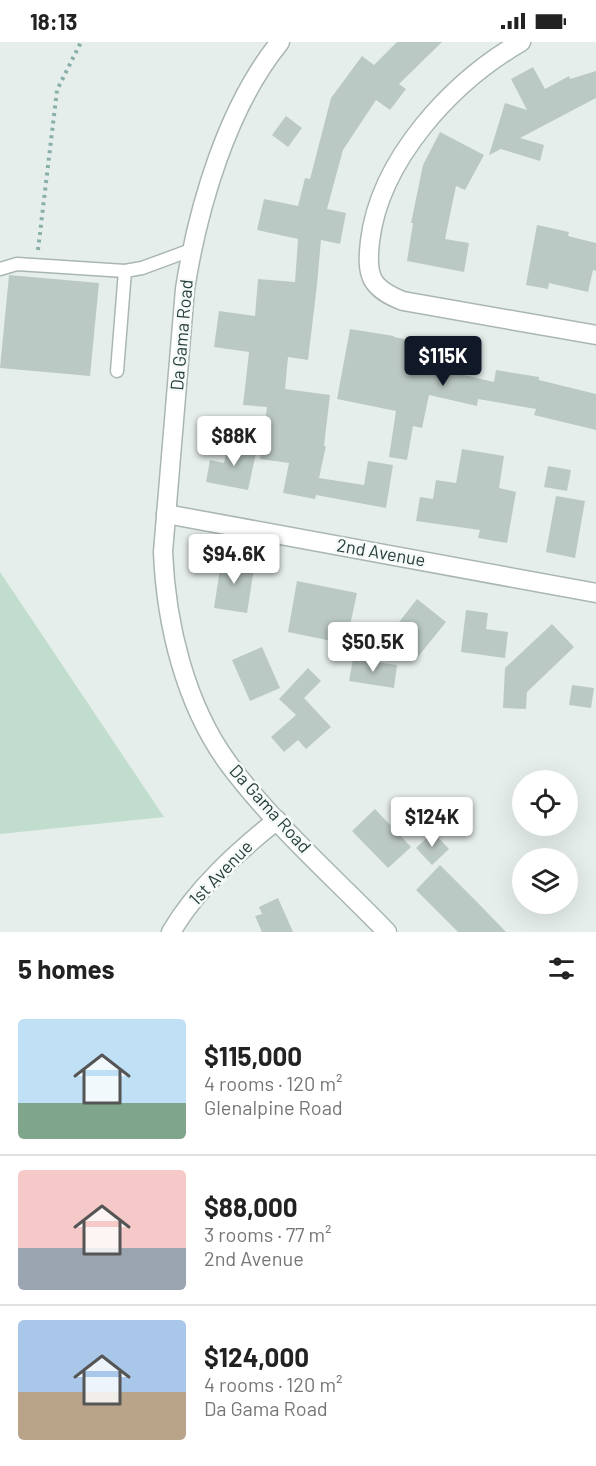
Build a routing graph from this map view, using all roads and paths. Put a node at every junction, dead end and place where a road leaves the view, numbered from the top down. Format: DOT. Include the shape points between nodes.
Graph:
graph roads {
  1 [pos="81,42"];
  2 [pos="280,42"];
  3 [pos="521,42"];
  4 [pos="191,250"];
  5 [pos="36,265"];
  6 [pos="0,268"];
  7 [pos="125,271"];
  8 [pos="596,335"];
  9 [pos="117,370"];
  10 [pos="166,514"];
  11 [pos="596,592"];
  12 [pos="277,820"];
  13 [pos="171,932"];
  14 [pos="387,932"];
  1 -- 5 [label="path" via="57,90"];
  2 -- 4 [label="street, Da Gama Road" via="231,129 209,183"];
  3 -- 8 [label="street" via="483,67 451,96 408,146 392,172 378,208 370,238 369,268 377,287 403,302"];
  4 -- 7 [label="lane"];
  4 -- 10 [label="street, Da Gama Road"];
  5 -- 6 [label="lane"];
  5 -- 7 [label="lane"];
  7 -- 9 [label="lane"];
  10 -- 11 [label="street, 2nd Avenue"];
  10 -- 12 [label="street, Da Gama Road" via="164,577 186,680 228,762"];
  12 -- 13 [label="street, 1st Avenue" via="207,885"];
  12 -- 14 [label="street, Da Gama Road"];
}
